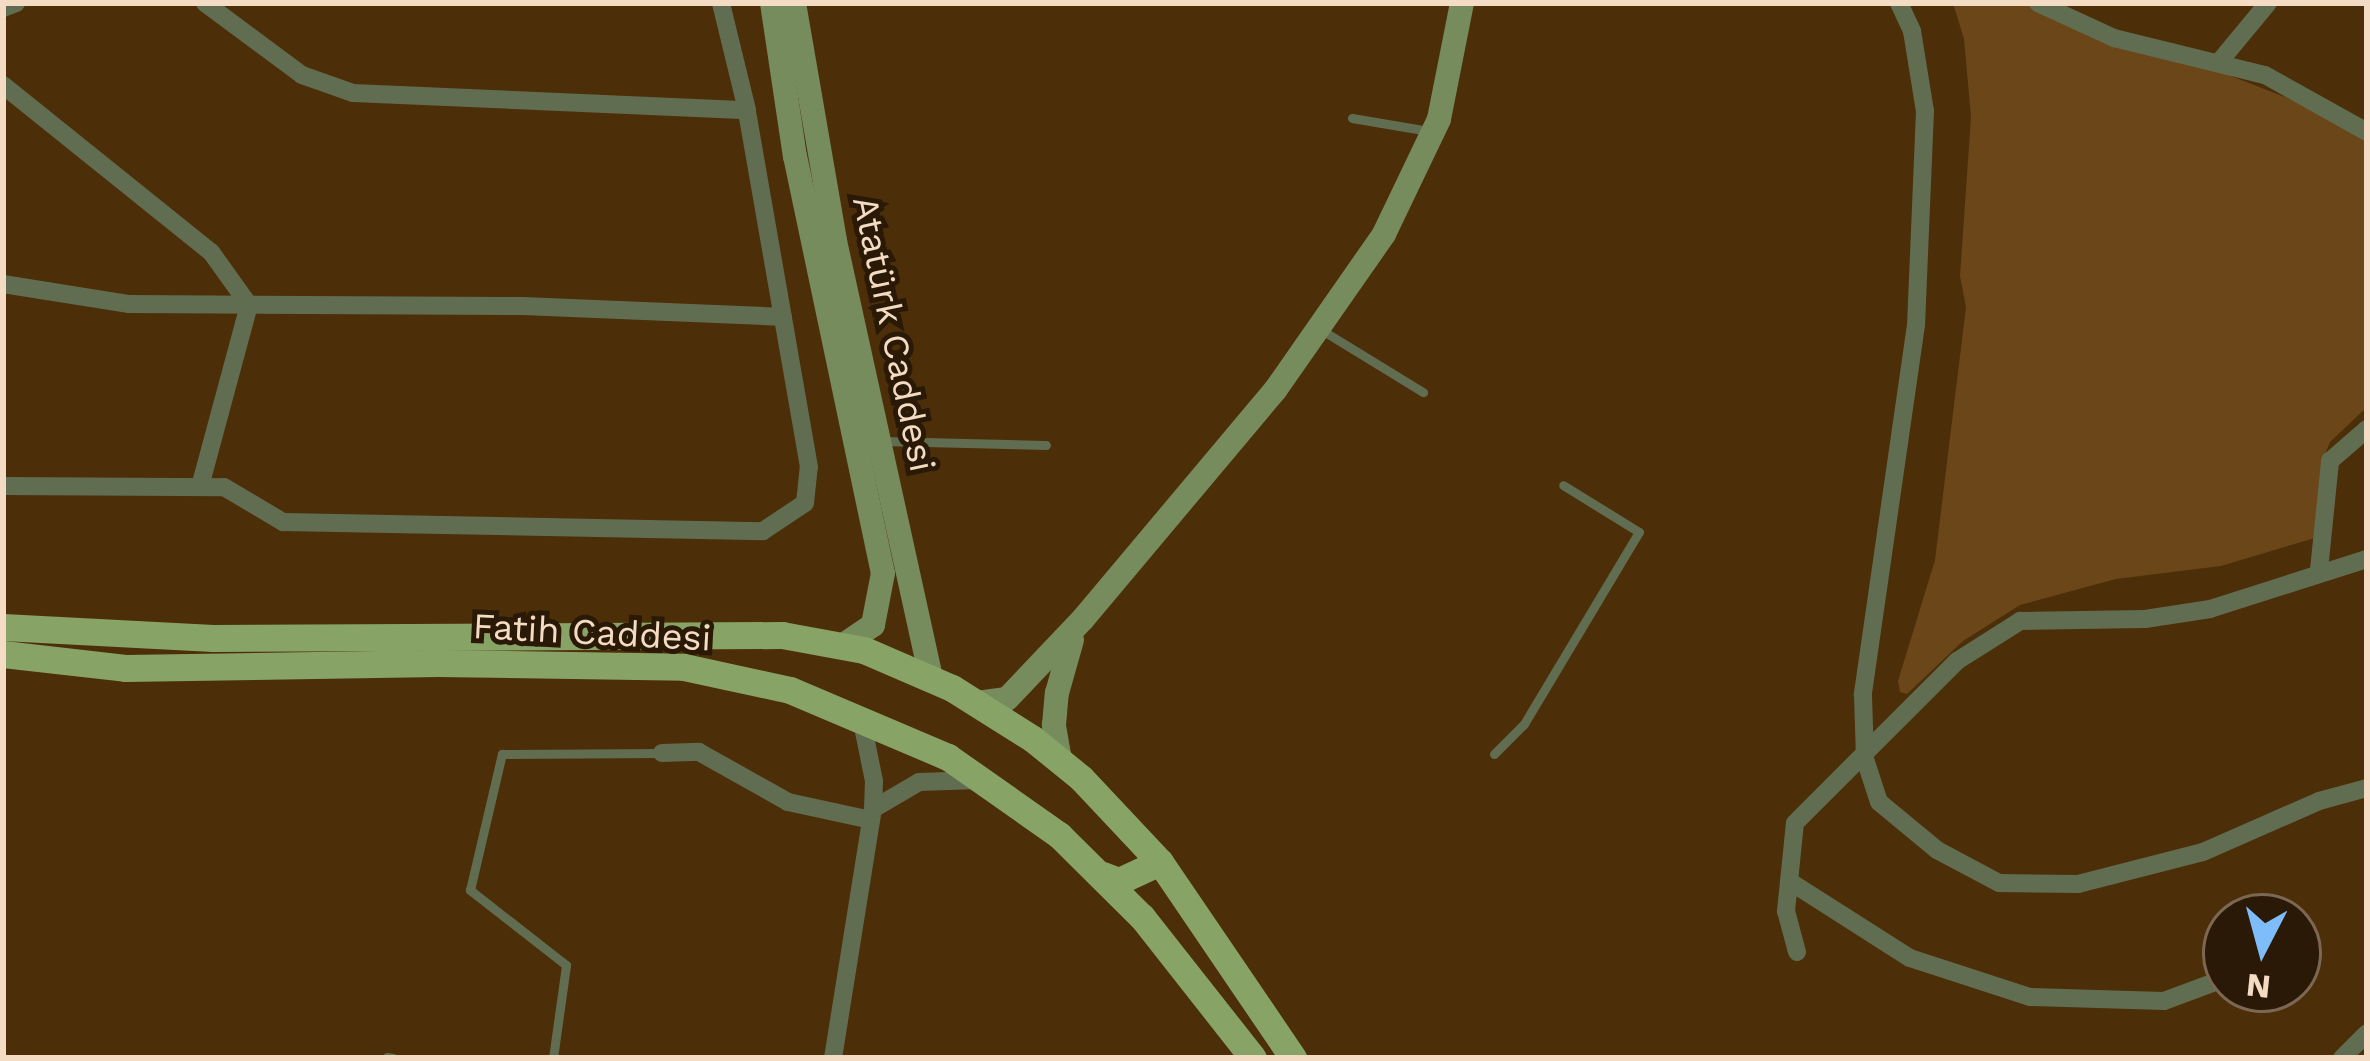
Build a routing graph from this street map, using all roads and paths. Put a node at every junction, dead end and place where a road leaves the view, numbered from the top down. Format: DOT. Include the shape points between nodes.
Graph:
graph roads {
  1 [pos="16,3"];
  2 [pos="205,3"];
  3 [pos="721,3"];
  4 [pos="772,3"];
  5 [pos="794,3"];
  6 [pos="1462,3"];
  7 [pos="1899,3"];
  8 [pos="2038,3"];
  9 [pos="2268,3"];
  10 [pos="3,8"];
  11 [pos="2220,61"];
  12 [pos="3,85"];
  13 [pos="747,110"];
  14 [pos="1352,118"];
  15 [pos="1433,131"];
  16 [pos="2367,132"];
  17 [pos="3,284"];
  18 [pos="249,305"];
  19 [pos="783,317"];
  20 [pos="1318,328"];
  21 [pos="1423,392"];
  22 [pos="2367,429"];
  23 [pos="880,442"];
  24 [pos="1046,446"];
  25 [pos="1563,485"];
  26 [pos="3,486"];
  27 [pos="200,487"];
  28 [pos="2367,559"];
  29 [pos="2319,570"];
  30 [pos="1083,619"];
  31 [pos="3,627"];
  32 [pos="832,643"];
  33 [pos="3,654"];
  34 [pos="931,679"];
  35 [pos="790,690"];
  36 [pos="977,703"];
  37 [pos="861,717"];
  38 [pos="662,753"];
  39 [pos="1494,754"];
  40 [pos="1865,759"];
  41 [pos="1060,760"];
  42 [pos="982,780"];
  43 [pos="2367,788"];
  44 [pos="872,814"];
  45 [pos="1160,862"];
  46 [pos="1103,875"];
  47 [pos="1789,881"];
  48 [pos="1797,952"];
  49 [pos="2202,987"];
  50 [pos="2367,1034"];
  51 [pos="553,1058"];
  52 [pos="833,1058"];
  53 [pos="1253,1058"];
  54 [pos="1293,1058"];
  55 [pos="2342,1058"];
  1 -- 10 [label="street"];
  2 -- 13 [label="street" via="302,75 353,93"];
  3 -- 13 [label="street"];
  4 -- 32 [label="main road, Atatürk Caddesi" via="813,248 884,573 873,626"];
  5 -- 23 [label="main road, Atatürk Caddesi"];
  6 -- 15 [label="main road"];
  7 -- 40 [label="street" via="1912,31 1925,111 1917,302 1864,695"];
  8 -- 11 [label="street" via="2114,38"];
  9 -- 11 [label="street"];
  11 -- 16 [label="street" via="2265,75"];
  12 -- 18 [label="street" via="211,252"];
  13 -- 19 [label="street"];
  14 -- 15 [label="lane"];
  15 -- 20 [label="main road" via="1384,234"];
  17 -- 18 [label="street" via="129,304"];
  18 -- 19 [label="street"];
  18 -- 27 [label="street"];
  19 -- 27 [label="street" via="809,467 806,503 763,531 283,522 224,487"];
  20 -- 21 [label="lane"];
  20 -- 30 [label="main road"];
  22 -- 29 [label="street" via="2330,461"];
  23 -- 24 [label="lane"];
  23 -- 34 [label="main road, Atatürk Caddesi"];
  25 -- 39 [label="lane" via="1639,532 1524,724"];
  26 -- 27 [label="street"];
  28 -- 29 [label="street"];
  29 -- 40 [label="street" via="2210,609 2020,621 1957,661"];
  30 -- 36 [label="main road" via="1007,699"];
  30 -- 41 [label="main road" via="1060,671"];
  31 -- 32 [label="main road, Fatih Caddesi" via="213,638 638,634"];
  32 -- 34 [label="main road, Fatih Caddesi"];
  32 -- 35 [label="main road" via="800,646 790,656"];
  33 -- 35 [label="main road, Fatih Caddesi" via="124,668 684,668"];
  34 -- 36 [label="main road, Fatih Caddesi"];
  35 -- 37 [label="main road, Fatih Caddesi"];
  36 -- 41 [label="main road, Fatih Caddesi"];
  37 -- 42 [label="main road, Fatih Caddesi"];
  37 -- 44 [label="street"];
  38 -- 44 [label="street" via="699,752 788,802"];
  38 -- 51 [label="lane" via="502,754 470,890 566,965"];
  40 -- 43 [label="street" via="1879,802 1937,850 1999,883 2078,884"];
  40 -- 47 [label="street" via="1795,823"];
  41 -- 45 [label="main road, Fatih Caddesi"];
  42 -- 44 [label="street" via="919,782"];
  42 -- 46 [label="main road, Fatih Caddesi"];
  44 -- 52 [label="street"];
  45 -- 46 [label="main road" via="1119,881"];
  45 -- 54 [label="main road, Fatih Caddesi"];
  46 -- 53 [label="main road, Fatih Caddesi"];
  47 -- 48 [label="street" via="1786,911"];
  47 -- 49 [label="street" via="1910,958 2030,997 2164,1001"];
  50 -- 55 [label="street"];
}
